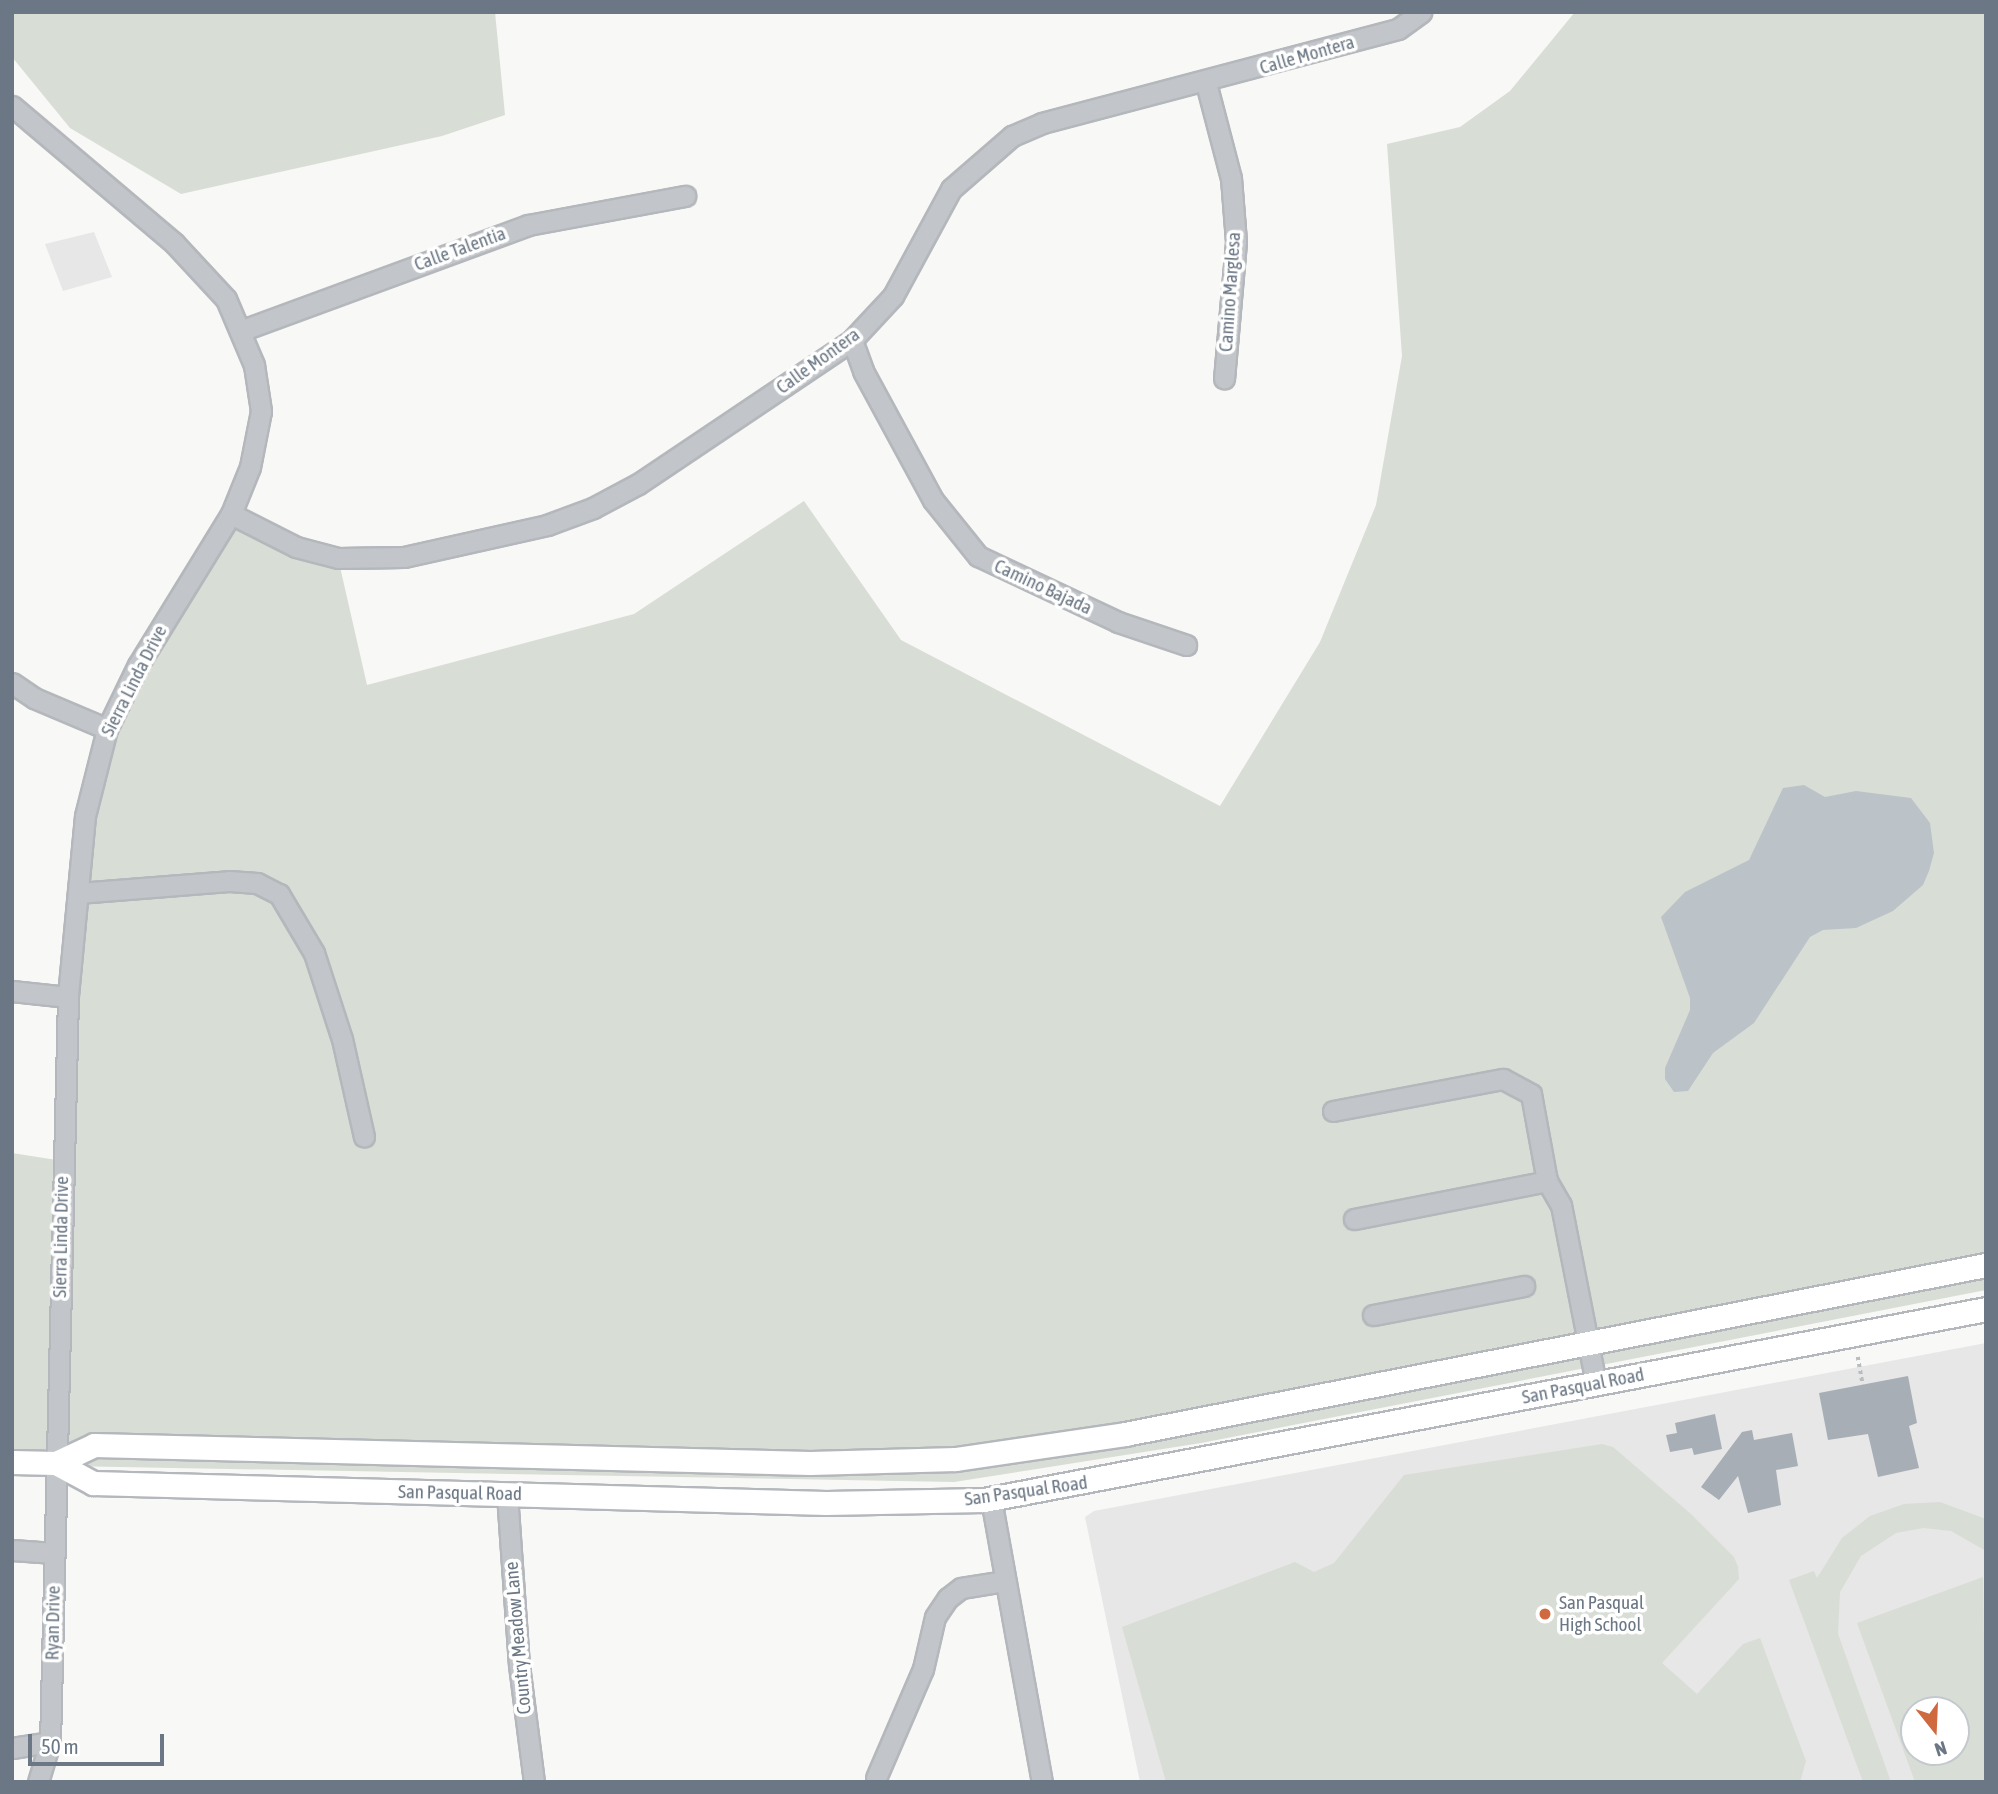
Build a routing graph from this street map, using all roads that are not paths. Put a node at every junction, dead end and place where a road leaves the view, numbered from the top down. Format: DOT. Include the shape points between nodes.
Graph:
graph roads {
  1 [pos="1421,12"];
  2 [pos="1206,83"];
  3 [pos="12,106"];
  4 [pos="685,195"];
  5 [pos="243,330"];
  6 [pos="852,340"];
  7 [pos="1223,378"];
  8 [pos="231,514"];
  9 [pos="1186,645"];
  10 [pos="12,683"];
  11 [pos="107,729"];
  12 [pos="78,893"];
  13 [pos="12,990"];
  14 [pos="68,998"];
  15 [pos="1333,1111"];
  16 [pos="364,1137"];
  17 [pos="1547,1181"];
  18 [pos="1354,1219"];
  19 [pos="1986,1265"];
  20 [pos="1524,1286"];
  21 [pos="1986,1309"];
  22 [pos="1373,1315"];
  23 [pos="1588,1343"];
  24 [pos="1596,1383"];
  25 [pos="12,1462"];
  26 [pos="56,1462"];
  27 [pos="507,1494"];
  28 [pos="991,1499"];
  29 [pos="12,1550"];
  30 [pos="54,1553"];
  31 [pos="1005,1581"];
  32 [pos="50,1742"];
  33 [pos="12,1748"];
  34 [pos="876,1778"];
  35 [pos="38,1782"];
  36 [pos="534,1782"];
  37 [pos="1042,1782"];
  1 -- 2 [label="street, Calle Montera" via="1398,29"];
  2 -- 6 [label="street, Calle Montera" via="1042,123 1012,136 951,189 893,296"];
  2 -- 7 [label="street, Camino Marglesa" via="1231,178 1236,242"];
  3 -- 5 [label="street, Sierra Linda Drive" via="174,243 226,299"];
  4 -- 5 [label="street, Calle Talentia" via="528,225"];
  5 -- 8 [label="street, Sierra Linda Drive" via="261,411 250,467"];
  6 -- 8 [label="street, Calle Montera" via="639,484 547,525 404,557 338,558 296,547"];
  6 -- 9 [label="street, Camino Bajada" via="863,371 933,500 978,556 1118,622"];
  8 -- 11 [label="street, Sierra Linda Drive" via="138,666"];
  10 -- 11 [label="street"];
  11 -- 12 [label="street, Sierra Linda Drive" via="91,778"];
  12 -- 14 [label="street, Sierra Linda Drive"];
  12 -- 16 [label="street" via="229,881 257,883 279,894 295,914 314,953 342,1039"];
  13 -- 14 [label="street"];
  14 -- 26 [label="street, Sierra Linda Drive"];
  15 -- 17 [label="street" via="1503,1079 1531,1094"];
  17 -- 18 [label="street"];
  17 -- 23 [label="street" via="1561,1205"];
  19 -- 23 [label="main road, San Pasqual Road"];
  20 -- 22 [label="street"];
  21 -- 24 [label="main road, San Pasqual Road"];
  23 -- 24 [label="street"];
  23 -- 26 [label="main road, San Pasqual Road" via="1107,1437 956,1459 810,1463 94,1445"];
  24 -- 28 [label="main road, San Pasqual Road"];
  25 -- 26 [label="main road, San Pasqual Road"];
  26 -- 27 [label="main road, San Pasqual Road" via="93,1483"];
  26 -- 30 [label="street, Ryan Drive"];
  27 -- 28 [label="main road, San Pasqual Road" via="826,1503"];
  27 -- 36 [label="street, Country Meadow Lane" via="519,1665"];
  28 -- 31 [label="street"];
  29 -- 30 [label="street"];
  30 -- 32 [label="street, Ryan Drive"];
  31 -- 34 [label="street" via="961,1588 941,1607 923,1669"];
  31 -- 37 [label="street"];
  32 -- 33 [label="street"];
  32 -- 35 [label="street, Ryan Drive"];
}
